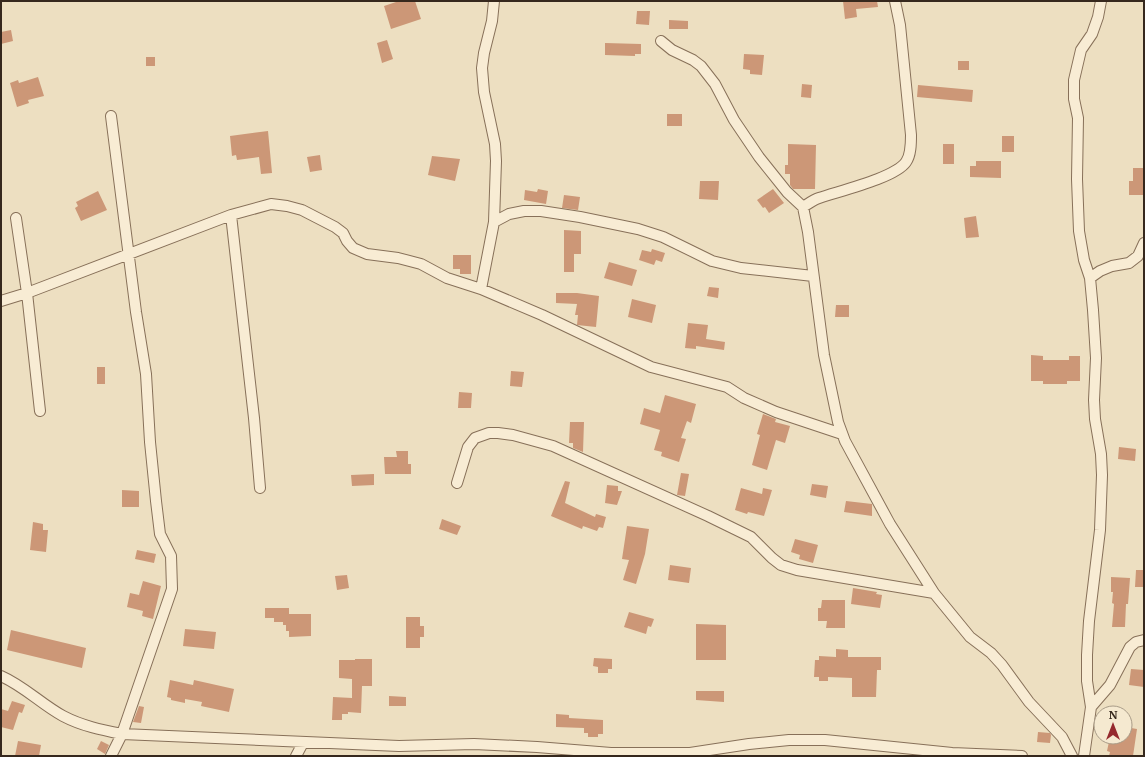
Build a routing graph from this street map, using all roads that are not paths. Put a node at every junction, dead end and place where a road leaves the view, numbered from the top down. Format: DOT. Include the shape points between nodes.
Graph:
graph roads {
  1 [pos="494,1"];
  2 [pos="895,1"];
  3 [pos="1101,1"];
  4 [pos="661,41"];
  5 [pos="111,116"];
  6 [pos="803,207"];
  7 [pos="231,215"];
  8 [pos="16,218"];
  9 [pos="494,222"];
  10 [pos="1144,242"];
  11 [pos="129,254"];
  12 [pos="813,276"];
  13 [pos="1090,278"];
  14 [pos="481,289"];
  15 [pos="27,293"];
  16 [pos="1,301"];
  17 [pos="40,411"];
  18 [pos="842,434"];
  19 [pos="457,483"];
  20 [pos="260,488"];
  21 [pos="934,593"];
  22 [pos="1144,640"];
  23 [pos="1,676"];
  24 [pos="1091,707"];
  25 [pos="122,734"];
  26 [pos="303,743"];
  27 [pos="918,753"];
  28 [pos="690,755"];
  29 [pos="111,756"];
  30 [pos="296,756"];
  31 [pos="1022,756"];
  32 [pos="1072,756"];
  33 [pos="1084,756"];
  1 -- 9 [label="street" via="482,68 484,92 495,144"];
  2 -- 6 [label="street" via="900,25 911,135 907,162 882,177 817,199"];
  3 -- 13 [label="street" via="1092,34 1081,50 1074,80 1078,118 1079,231"];
  4 -- 6 [label="street" via="701,66 715,84 734,120 759,157 787,192"];
  5 -- 11 [label="street"];
  6 -- 12 [label="street"];
  7 -- 11 [label="street"];
  7 -- 14 [label="street" via="271,204 302,210 335,227 343,233 353,248 367,254 413,261 447,278"];
  7 -- 20 [label="street" via="250,374"];
  8 -- 15 [label="street"];
  9 -- 12 [label="street" via="509,214 524,211 580,217 663,237 712,261 761,271"];
  9 -- 14 [label="street"];
  10 -- 13 [label="street" via="1138,256 1129,263 1112,266"];
  11 -- 15 [label="street"];
  11 -- 25 [label="street" via="146,374 160,534 171,556 172,589"];
  12 -- 18 [label="street" via="824,355"];
  13 -- 24 [label="street" via="1096,358 1095,419 1102,475 1100,530 1087,655"];
  14 -- 18 [label="street" via="651,367 727,388 776,412"];
  15 -- 16 [label="street"];
  15 -- 17 [label="street"];
  18 -- 21 [label="street" via="890,524"];
  19 -- 21 [label="street" via="468,447 475,438 488,433 513,435 553,446 708,516 751,537 781,565 797,570"];
  21 -- 32 [label="street" via="970,637 1002,665 1028,702 1062,737"];
  22 -- 24 [label="street" via="1130,647 1110,685"];
  23 -- 25 [label="street" via="63,716 82,725"];
  24 -- 33 [label="street"];
  25 -- 26 [label="street"];
  25 -- 29 [label="street"];
  26 -- 28 [label="street" via="399,746 474,744 611,753"];
  26 -- 30 [label="street"];
  27 -- 28 [label="street" via="825,740 789,740 749,744"];
  27 -- 31 [label="street"];
}
